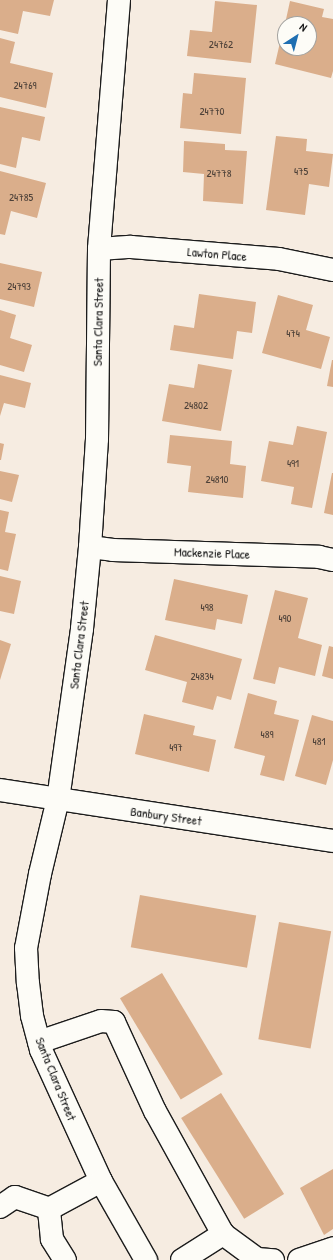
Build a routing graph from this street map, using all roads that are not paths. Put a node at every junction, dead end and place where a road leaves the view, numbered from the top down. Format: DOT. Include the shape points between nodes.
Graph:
graph roads {
  1 [pos="118,0"];
  2 [pos="99,248"];
  3 [pos="333,270"];
  4 [pos="90,547"];
  5 [pos="333,560"];
  6 [pos="0,790"];
  7 [pos="58,799"];
  8 [pos="333,841"];
  9 [pos="39,1042"];
  10 [pos="101,1181"];
  11 [pos="0,1207"];
  12 [pos="49,1209"];
  13 [pos="223,1234"];
  14 [pos="333,1248"];
  15 [pos="65,1260"];
  16 [pos="146,1260"];
  17 [pos="182,1260"];
  18 [pos="273,1260"];
  19 [pos="299,1260"];
  1 -- 2 [label="main road, Santa Clara Street"];
  2 -- 3 [label="main road, Lawton Place" via="131,247 279,259"];
  2 -- 4 [label="main road, Santa Clara Street" via="97,439"];
  4 -- 5 [label="main road, Mackenzie Place" via="319,557"];
  4 -- 7 [label="main road, Santa Clara Street" via="82,629"];
  6 -- 7 [label="main road, Banbury Street"];
  7 -- 8 [label="main road, Banbury Street"];
  7 -- 9 [label="main road, Santa Clara Street" via="26,948 29,989"];
  9 -- 10 [label="main road, Santa Clara Street"];
  9 -- 13 [label="main road" via="101,1021 114,1022 155,1111"];
  10 -- 12 [label="main road"];
  10 -- 16 [label="main road, Santa Clara Street"];
  11 -- 12 [label="main road" via="15,1198"];
  12 -- 15 [label="main road" via="52,1239"];
  13 -- 17 [label="main road"];
  13 -- 18 [label="main road" via="257,1259"];
  14 -- 19 [label="main road"];
}
